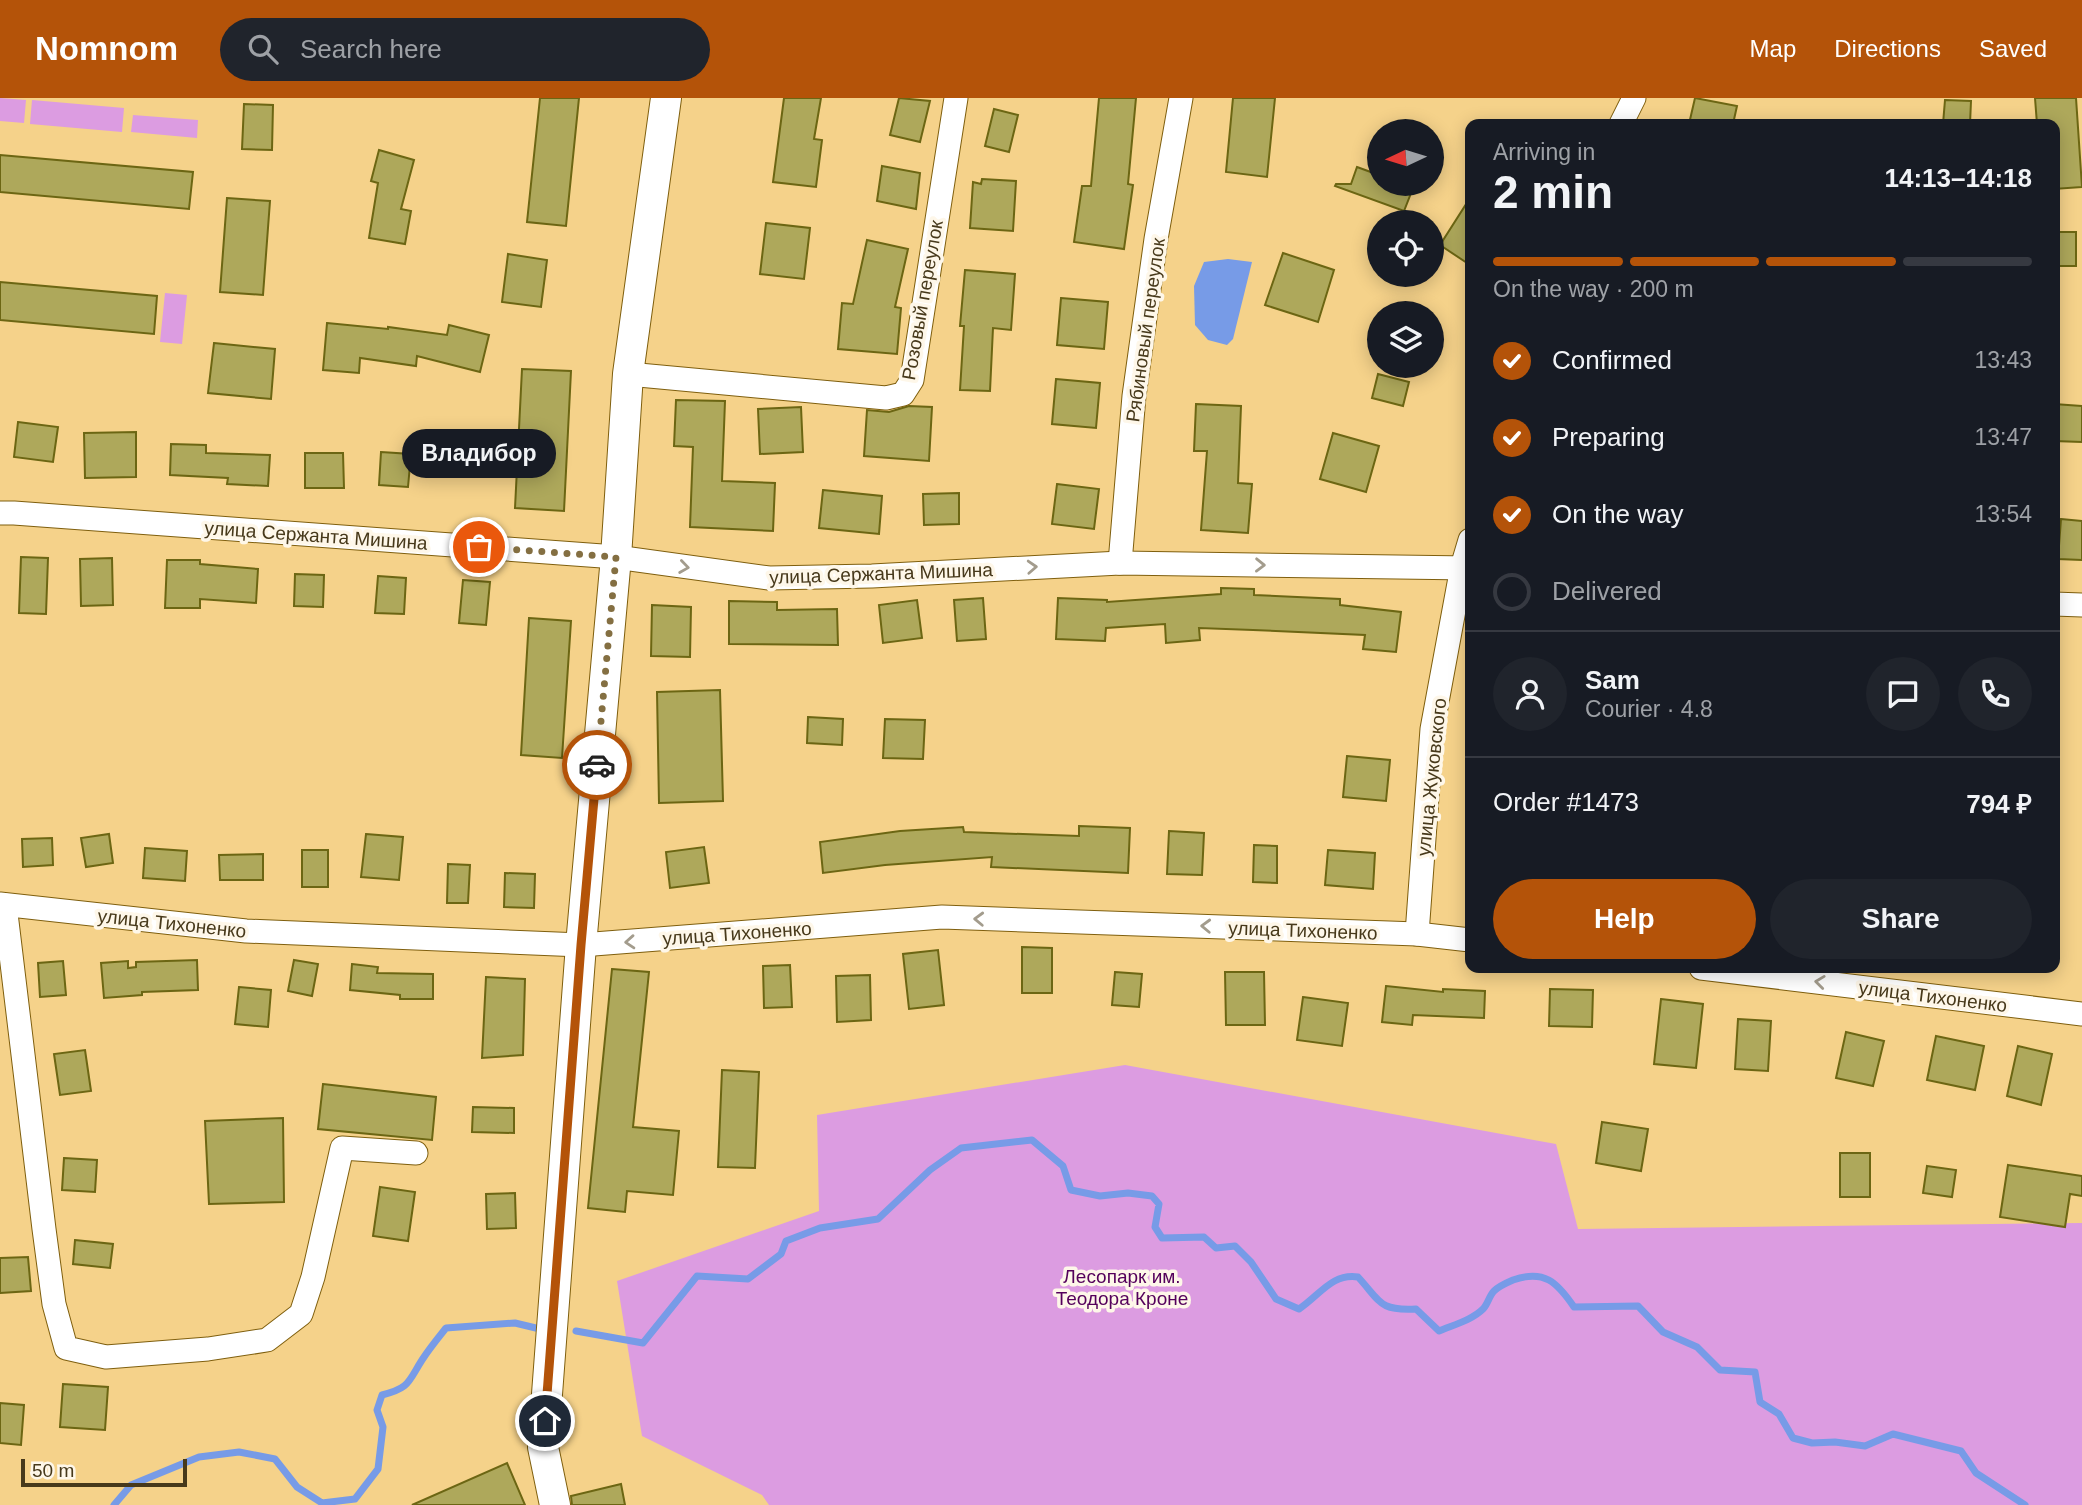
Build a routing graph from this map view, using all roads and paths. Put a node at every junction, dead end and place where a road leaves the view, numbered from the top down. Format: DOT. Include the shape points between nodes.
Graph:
graph roads {
  1 [pos="666,98"];
  2 [pos="957,98"];
  3 [pos="1181,98"];
  4 [pos="1634,98"];
  5 [pos="1624,119"];
  6 [pos="628,374"];
  7 [pos="0,513"];
  8 [pos="616,557"];
  9 [pos="1120,563"];
  10 [pos="1465,567"];
  11 [pos="1465,572"];
  12 [pos="2060,604"];
  13 [pos="2082,605"];
  14 [pos="3,905"];
  15 [pos="1417,934"];
  16 [pos="1465,939"];
  17 [pos="581,945"];
  18 [pos="1742,973"];
  19 [pos="2082,1014"];
  20 [pos="416,1153"];
  21 [pos="555,1505"];
  1 -- 6 [label="main road"];
  2 -- 6 [label="street, Розовый переулок" via="912,380 903,394 886,397"];
  3 -- 9 [label="street, Рябиновый переулок" via="1134,396"];
  4 -- 5 [label="street"];
  6 -- 8 [label="main road"];
  7 -- 8 [label="street, улица Сержанта Мишина"];
  8 -- 9 [label="street, улица Сержанта Мишина, one-way" via="769,578"];
  8 -- 17 [label="main road"];
  9 -- 10 [label="street, улица Сержанта Мишина, one-way"];
  11 -- 15 [label="street, улица Жуковского" via="1432,729"];
  12 -- 13 [label="street"];
  14 -- 17 [label="street, улица Тихоненко" via="246,931"];
  14 -- 20 [label="street, улица Тихоненко" via="54,1304 66,1348 106,1357 267,1340 302,1314 342,1148"];
  15 -- 16 [label="street, улица Тихоненко"];
  15 -- 17 [label="street, улица Тихоненко, one-way" via="942,917"];
  17 -- 21 [label="main road" via="543,1447"];
  19 -- 18 [label="street, улица Тихоненко, one-way"];
}
